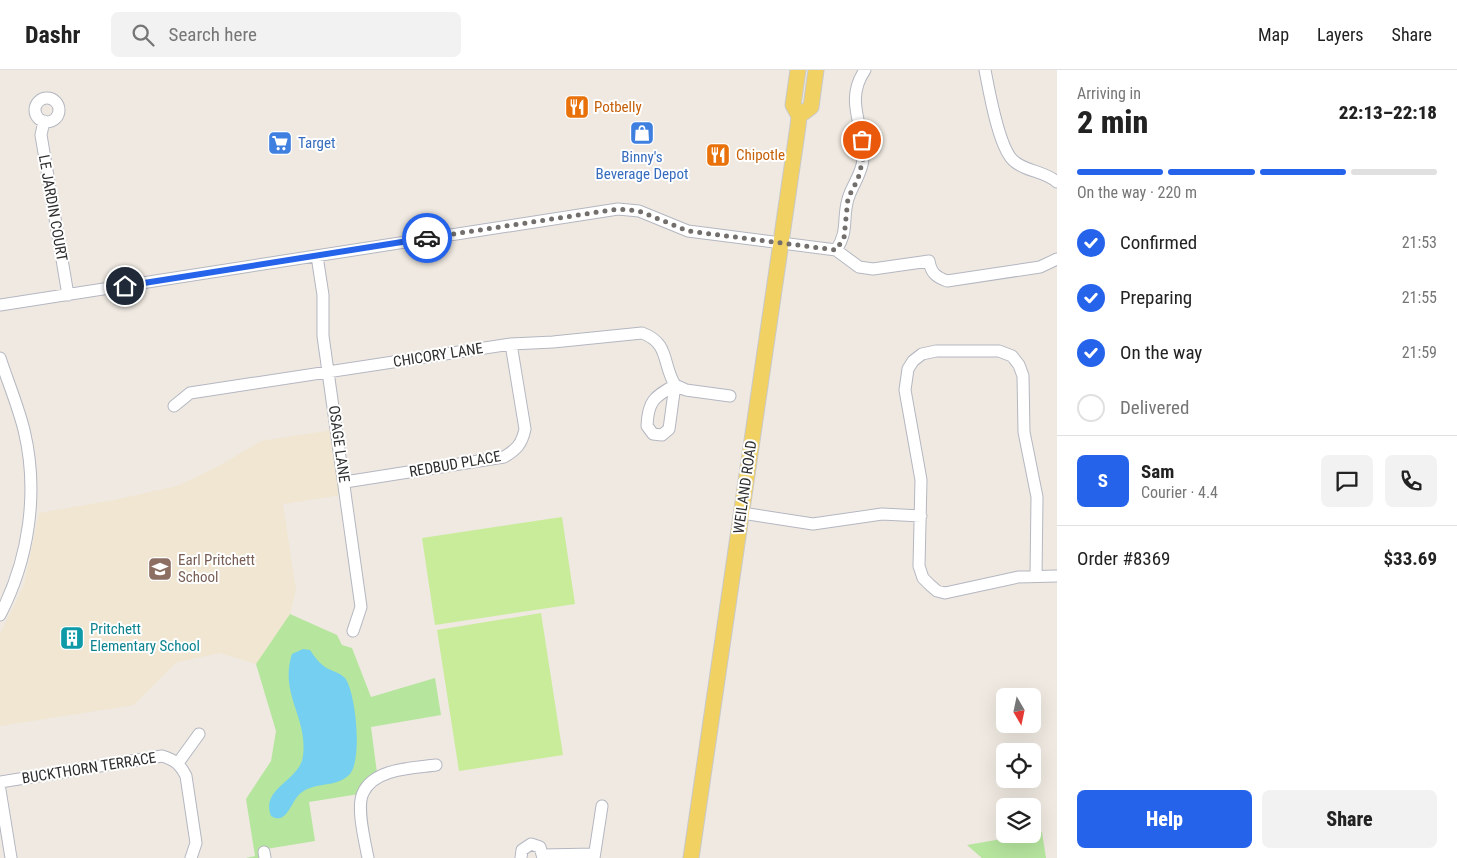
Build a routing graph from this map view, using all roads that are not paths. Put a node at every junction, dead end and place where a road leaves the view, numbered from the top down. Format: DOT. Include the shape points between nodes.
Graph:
graph roads {
  1 [pos="798,70"];
  2 [pos="816,70"];
  3 [pos="865,70"];
  4 [pos="985,70"];
  5 [pos="799,116"];
  6 [pos="44,121"];
  7 [pos="1057,182"];
  8 [pos="780,244"];
  9 [pos="836,250"];
  10 [pos="317,256"];
  11 [pos="1057,259"];
  12 [pos="68,295"];
  13 [pos="0,305"];
  14 [pos="511,344"];
  15 [pos="0,358"];
  16 [pos="328,372"];
  17 [pos="730,396"];
  18 [pos="174,406"];
  19 [pos="345,482"];
  20 [pos="742,513"];
  21 [pos="921,516"];
  22 [pos="1036,576"];
  23 [pos="1057,576"];
  24 [pos="0,615"];
  25 [pos="352,632"];
  26 [pos="199,734"];
  27 [pos="178,762"];
  28 [pos="436,765"];
  29 [pos="0,782"];
  30 [pos="0,790"];
  31 [pos="602,806"];
  32 [pos="594,856"];
  33 [pos="543,857"];
  34 [pos="12,858"];
  35 [pos="191,858"];
  36 [pos="368,858"];
  37 [pos="521,858"];
  38 [pos="691,858"];
  1 -- 5 [label="main road, WEILAND ROAD" via="793,106"];
  2 -- 5 [label="main road, WEILAND ROAD" via="811,107"];
  3 -- 9 [label="street" via="854,102 863,159 858,179 848,198 844,238"];
  4 -- 7 [label="street" via="994,120 1012,161 1047,174"];
  5 -- 8 [label="main road, WEILAND ROAD"];
  6 -- 12 [label="street, LE JARDIN COURT" via="41,134"];
  8 -- 9 [label="street"];
  8 -- 10 [label="street" via="688,231 639,211 618,209"];
  8 -- 20 [label="main road, WEILAND ROAD"];
  9 -- 11 [label="street" via="859,267 873,269 928,262 936,277 947,281 1040,267"];
  10 -- 12 [label="street"];
  10 -- 16 [label="street, OSAGE LANE"];
  12 -- 13 [label="street"];
  14 -- 16 [label="street, CHICORY LANE"];
  14 -- 17 [label="street, CHICORY LANE" via="642,333 651,336 663,350 675,385 686,390"];
  14 -- 19 [label="street, REDBUD PLACE" via="524,429 522,441 514,452 504,457"];
  15 -- 24 [label="street" via="24,432 31,495 25,546 14,588"];
  16 -- 18 [label="street, CHICORY LANE" via="190,393"];
  16 -- 19 [label="street, OSAGE LANE"];
  19 -- 25 [label="street, OSAGE LANE" via="362,607"];
  20 -- 21 [label="street" via="813,524 882,514"];
  20 -- 38 [label="main road, WEILAND ROAD"];
  21 -- 22 [label="street" via="919,566 923,578 937,591 958,592 998,581"];
  21 -- 22 [label="street" via="920,480 905,390 908,369 922,354 936,351 989,350 1012,356 1023,376 1024,432 1036,485"];
  22 -- 23 [label="street"];
  26 -- 27 [label="street, BUCKTHORN TERRACE"];
  27 -- 29 [label="street, BUCKTHORN TERRACE" via="162,756"];
  27 -- 35 [label="street, BUCKTHORN TERRACE" via="186,776 196,843"];
  28 -- 36 [label="street" via="390,772 373,780 362,793 361,817"];
  30 -- 34 [label="street"];
  31 -- 32 [label="street"];
  32 -- 33 [label="street"];
  33 -- 37 [label="street" via="540,847 531,844 522,850"];
}
